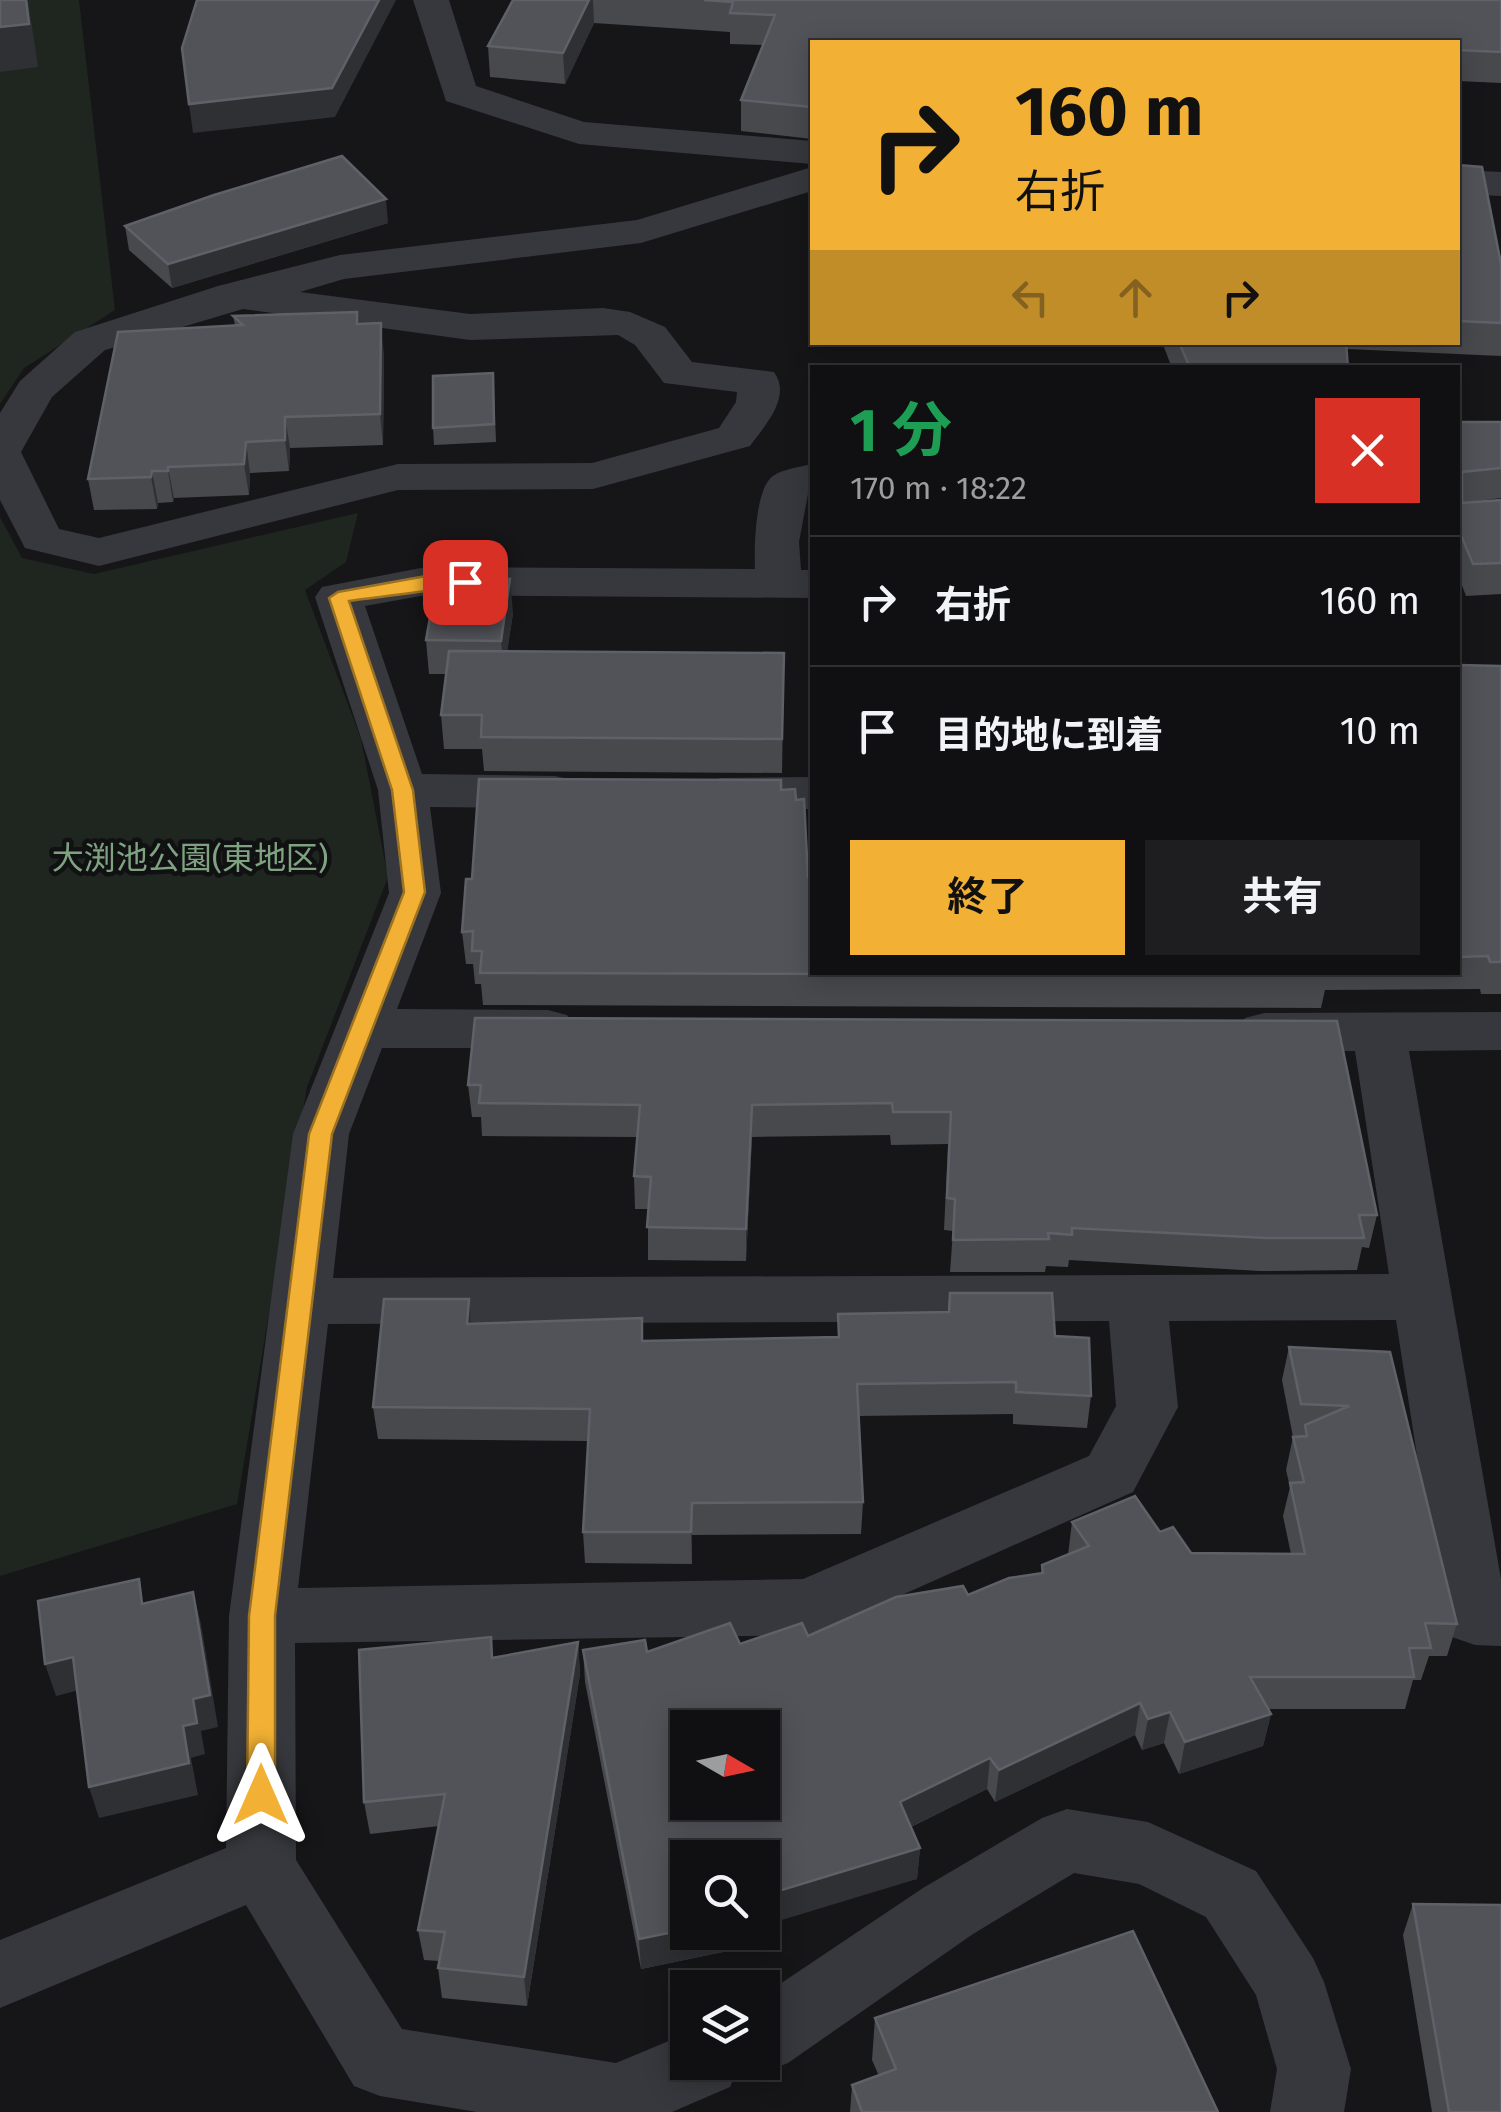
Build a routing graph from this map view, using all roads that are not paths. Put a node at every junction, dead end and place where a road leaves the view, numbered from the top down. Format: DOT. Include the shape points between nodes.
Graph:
graph roads {
  1 [pos="431,0"];
  2 [pos="810,153"];
  3 [pos="810,180"];
  4 [pos="1460,182"];
  5 [pos="1501,184"];
  6 [pos="233,295"];
  7 [pos="0,452"];
  8 [pos="810,478"];
  9 [pos="796,583"];
  10 [pos="403,790"];
  11 [pos="594,792"];
  12 [pos="670,793"];
  13 [pos="810,793"];
  14 [pos="361,1028"];
  15 [pos="601,1029"];
  16 [pos="1501,1031"];
  17 [pos="1220,1032"];
  18 [pos="1379,1033"];
  19 [pos="1138,1298"];
  20 [pos="1423,1298"];
  21 [pos="302,1301"];
  22 [pos="262,1616"];
  23 [pos="1501,1618"];
  24 [pos="261,1866"];
  25 [pos="0,1974"];
  26 [pos="780,2026"];
  27 [pos="670,2076"];
  28 [pos="1307,2112"];
  1 -- 2 [label="street" via="459,93 579,134"];
  3 -- 6 [label="street" via="641,230 340,267"];
  4 -- 5 [label="street"];
  6 -- 7 [label="street" via="90,341 36,390"];
  6 -- 7 [label="street" via="470,327 630,324 650,336 679,374 759,381 758,402 736,437 593,476 398,476 98,552 41,538"];
  8 -- 9 [label="street" via="787,486 776,542"];
  9 -- 10 [label="street" via="426,582 338,598"];
  10 -- 11 [label="street"];
  10 -- 14 [label="street" via="414,892"];
  12 -- 13 [label="street"];
  14 -- 15 [label="street"];
  14 -- 21 [label="street" via="320,1134"];
  16 -- 18 [label="street"];
  17 -- 18 [label="street"];
  18 -- 20 [label="street"];
  19 -- 20 [label="street"];
  19 -- 21 [label="street"];
  19 -- 22 [label="street" via="1147,1407 1111,1474 807,1607"];
  20 -- 23 [label="street" via="1475,1617"];
  21 -- 22 [label="street"];
  22 -- 24 [label="street"];
  24 -- 25 [label="street"];
  24 -- 27 [label="street" via="380,2061 617,2098"];
  26 -- 28 [label="street" via="948,1911 1067,1840 1148,1854 1231,1894 1288,1982 1314,2069"];
}
